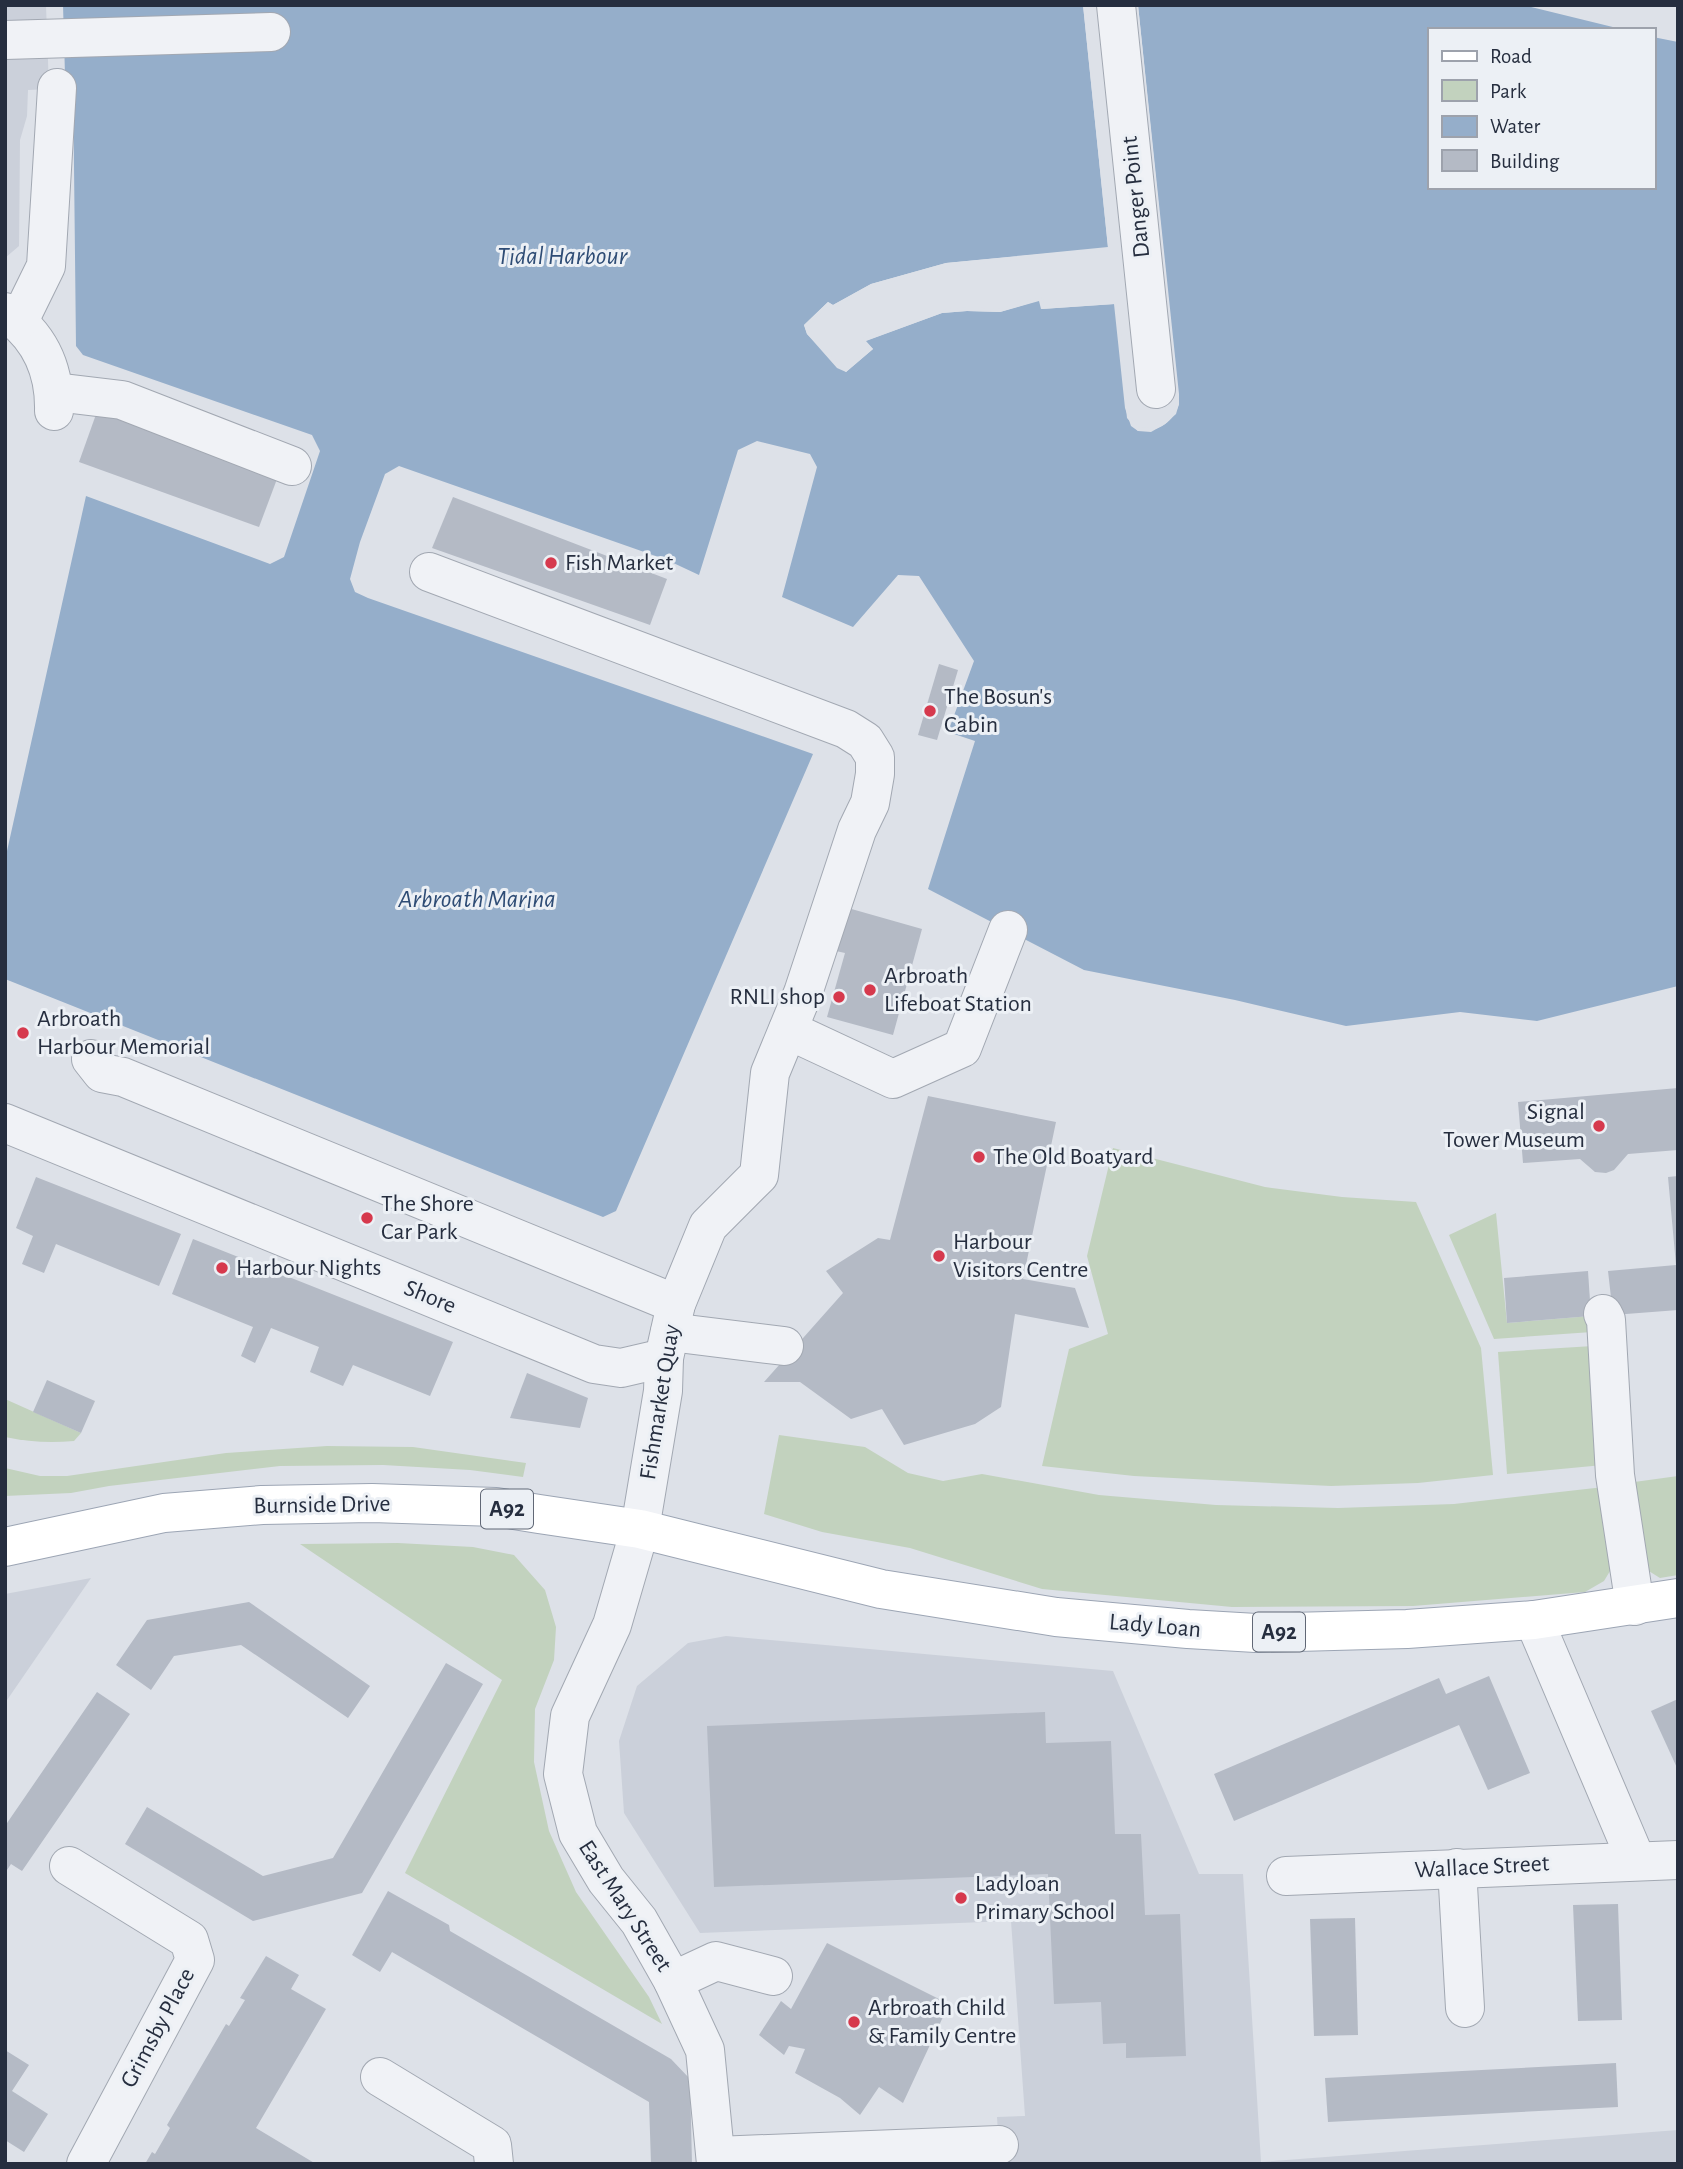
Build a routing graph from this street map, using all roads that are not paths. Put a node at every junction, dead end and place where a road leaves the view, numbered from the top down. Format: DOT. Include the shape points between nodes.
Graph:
graph roads {
  1 [pos="1116,5"];
  2 [pos="271,32"];
  3 [pos="5,40"];
  4 [pos="57,88"];
  5 [pos="12,317"];
  6 [pos="1156,389"];
  7 [pos="292,466"];
  8 [pos="429,572"];
  9 [pos="1008,930"];
  10 [pos="788,1030"];
  11 [pos="91,1059"];
  12 [pos="5,1123"];
  13 [pos="1603,1314"];
  14 [pos="670,1331"];
  15 [pos="784,1346"];
  16 [pos="640,1529"];
  17 [pos="5,1547"];
  18 [pos="1678,1598"];
  19 [pos="1635,1606"];
  20 [pos="1534,1620"];
  21 [pos="1636,1860"];
  22 [pos="1678,1860"];
  23 [pos="69,1866"];
  24 [pos="1457,1868"];
  25 [pos="1286,1876"];
  26 [pos="773,1976"];
  27 [pos="673,1981"];
  28 [pos="1465,2008"];
  29 [pos="380,2077"];
  30 [pos="999,2145"];
  31 [pos="716,2160"];
  32 [pos="86,2164"];
  33 [pos="494,2164"];
  1 -- 6 [label="street, Danger Point"];
  2 -- 3 [label="street"];
  4 -- 5 [label="street" via="46,266"];
  5 -- 7 [label="street" via="34,337 47,361 54,401 122,400"];
  8 -- 10 [label="street" via="846,729 866,741 875,757 870,803"];
  9 -- 10 [label="street" via="962,1048 893,1079"];
  10 -- 14 [label="street, Fishmarket Quay" via="771,1073 759,1175 708,1226"];
  11 -- 14 [label="street" via="102,1073 123,1077"];
  12 -- 14 [label="street, Shore" via="594,1364 621,1368"];
  13 -- 19 [label="street" via="1615,1475"];
  14 -- 15 [label="street"];
  14 -- 16 [label="street, Fishmarket Quay"];
  16 -- 17 [label="main road, Burnside Drive / A92" via="496,1507 262,1505 164,1513"];
  16 -- 20 [label="main road, Lady Loan / A92" via="881,1589 1114,1623 1256,1633"];
  16 -- 27 [label="street, East Mary Street" via="609,1634 570,1716 563,1774 578,1833 606,1880 639,1921"];
  18 -- 19 [label="main road, Lady Loan / A92"];
  19 -- 20 [label="main road, Lady Loan / A92"];
  20 -- 21 [label="street"];
  21 -- 22 [label="street, Wallace Street"];
  21 -- 24 [label="street, Wallace Street"];
  23 -- 32 [label="street, Grimsby Place" via="189,1940 195,1960"];
  24 -- 25 [label="street, Wallace Street"];
  24 -- 28 [label="street"];
  26 -- 27 [label="street" via="716,1961"];
  27 -- 31 [label="street, East Mary Street" via="705,2050"];
  29 -- 33 [label="street" via="492,2145"];
  30 -- 31 [label="street"];
}
